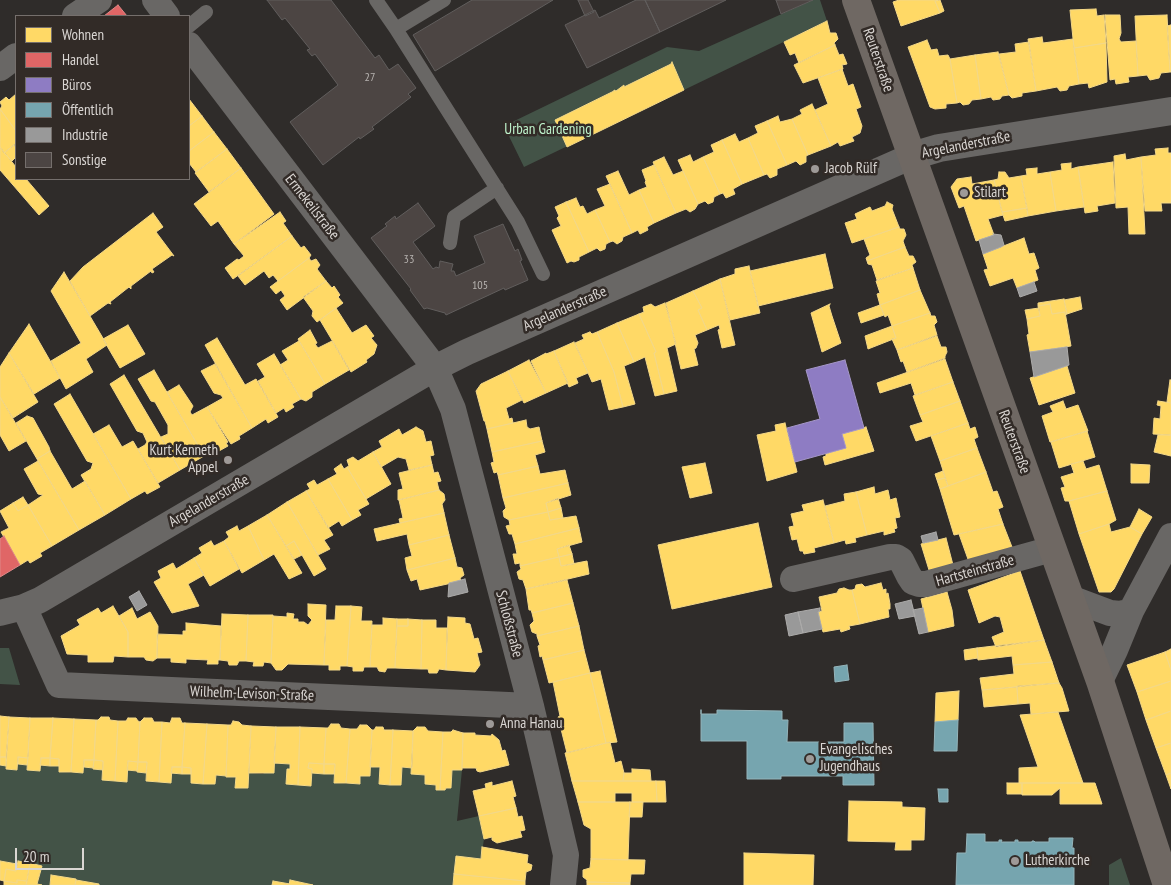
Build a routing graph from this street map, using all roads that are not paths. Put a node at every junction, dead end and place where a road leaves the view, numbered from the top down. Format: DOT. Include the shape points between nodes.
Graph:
graph roads {
  1 [pos="98,0"];
  2 [pos="154,0"];
  3 [pos="376,0"];
  4 [pos="444,0"];
  5 [pos="856,0"];
  6 [pos="206,12"];
  7 [pos="76,15"];
  8 [pos="166,15"];
  9 [pos="190,25"];
  10 [pos="396,29"];
  11 [pos="190,46"];
  12 [pos="15,57"];
  13 [pos="0,68"];
  14 [pos="1171,111"];
  15 [pos="912,156"];
  16 [pos="497,188"];
  17 [pos="450,243"];
  18 [pos="543,274"];
  19 [pos="435,368"];
  20 [pos="1171,536"];
  21 [pos="1052,549"];
  22 [pos="793,579"];
  23 [pos="1070,598"];
  24 [pos="12,610"];
  25 [pos="1132,611"];
  26 [pos="1100,681"];
  27 [pos="530,706"];
  28 [pos="563,885"];
  29 [pos="1167,885"];
  1 -- 7 [label="street"];
  2 -- 8 [label="street"];
  3 -- 10 [label="lane"];
  4 -- 10 [label="lane"];
  5 -- 15 [label="main road, Reuterstraße"];
  6 -- 9 [label="lane"];
  10 -- 16 [label="lane"];
  11 -- 19 [label="street, Ermekeilstraße"];
  12 -- 13 [label="street"];
  14 -- 15 [label="street, Argelanderstraße" via="946,147"];
  15 -- 19 [label="street, Argelanderstraße"];
  15 -- 21 [label="main road, Reuterstraße"];
  16 -- 17 [label="lane" via="454,217"];
  16 -- 18 [label="lane"];
  19 -- 24 [label="street, Argelanderstraße" via="40,600"];
  19 -- 27 [label="street, Schloßstraße" via="453,409"];
  20 -- 25 [label="street"];
  21 -- 22 [label="street, Hartsteinstraße" via="926,584 913,582 901,560 890,556"];
  21 -- 23 [label="main road, Reuterstraße"];
  23 -- 25 [label="street" via="1110,613"];
  23 -- 26 [label="main road, Reuterstraße"];
  24 -- 27 [label="street, Wilhelm-Levison-Straße" via="59,685"];
  25 -- 26 [label="street"];
  26 -- 29 [label="main road, Reuterstraße"];
  27 -- 28 [label="street, Schloßstraße" via="566,855"];
}
